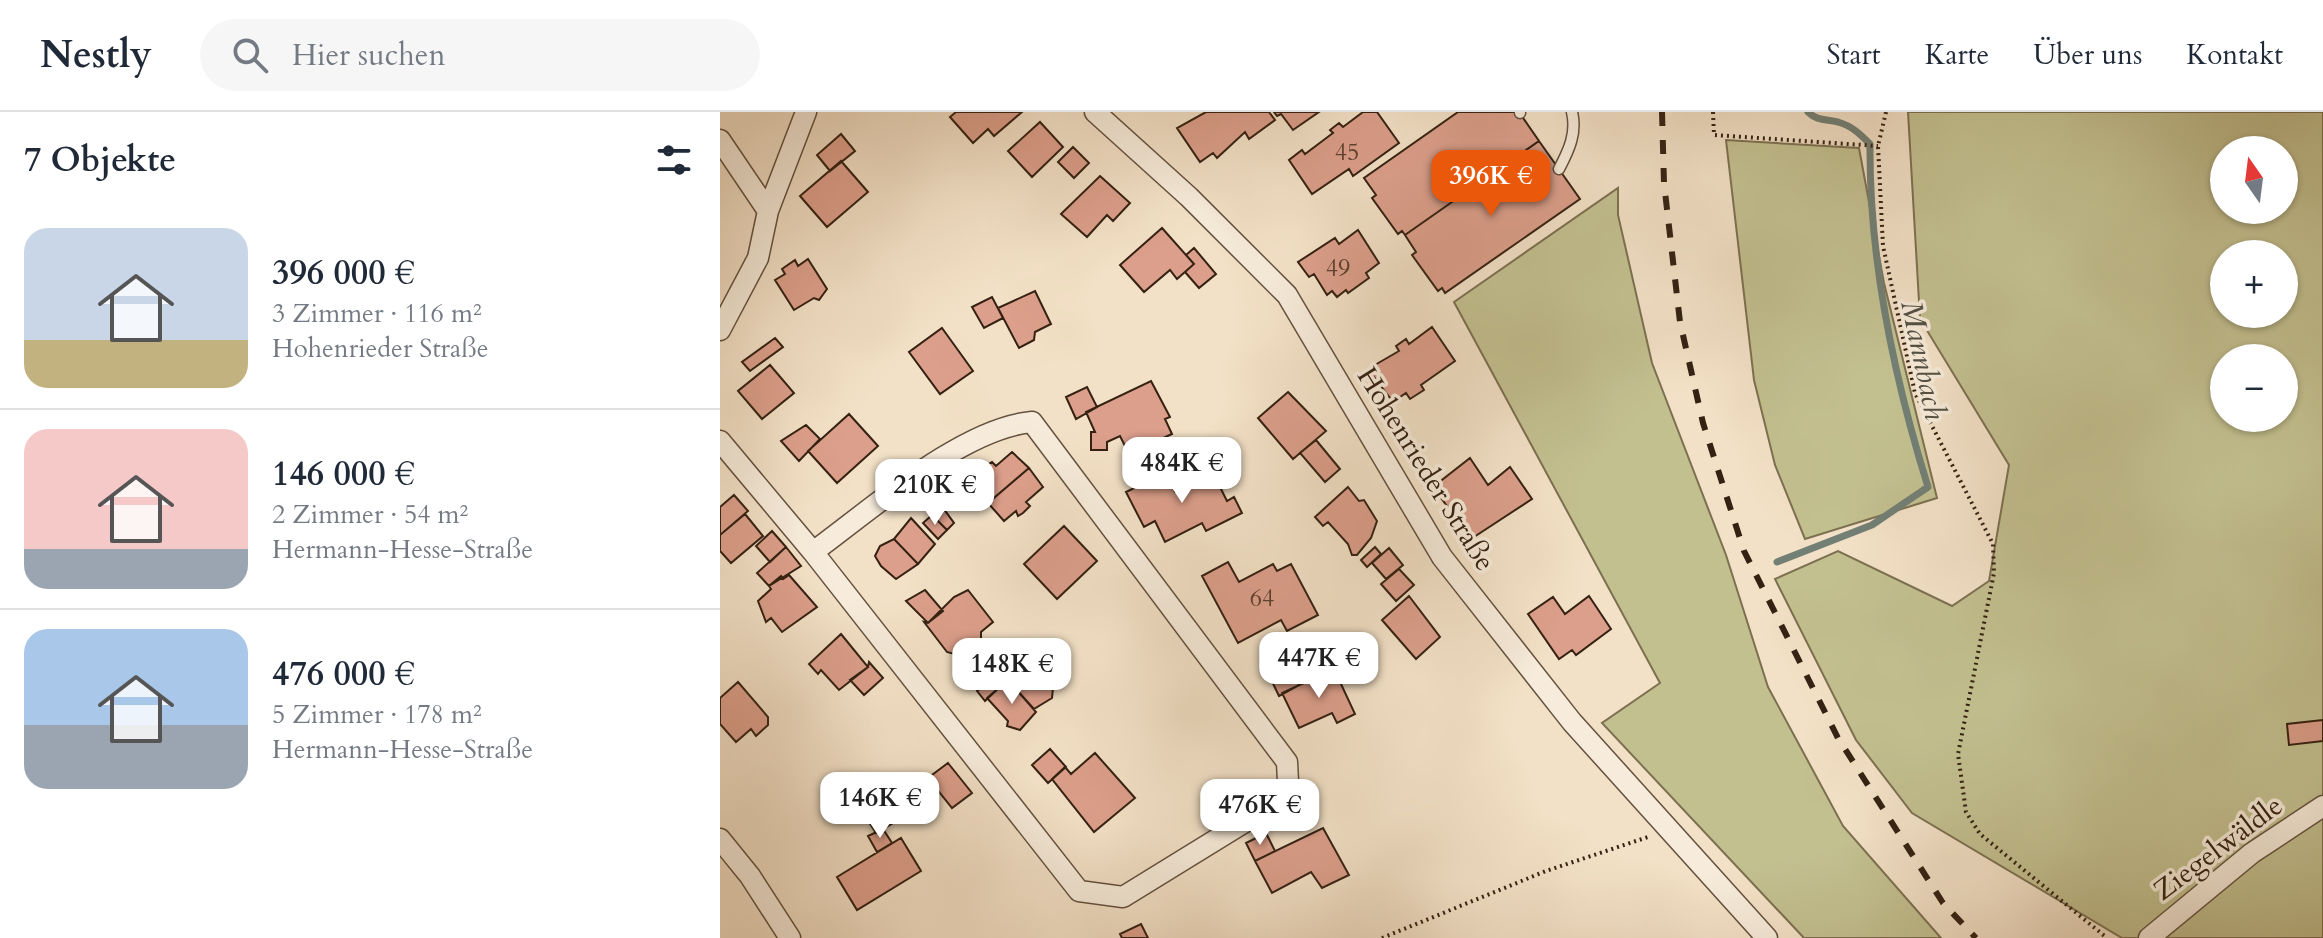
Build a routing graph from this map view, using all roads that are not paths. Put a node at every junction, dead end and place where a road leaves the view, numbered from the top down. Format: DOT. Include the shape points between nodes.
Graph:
graph roads {
  1 [pos="806,112"];
  2 [pos="1095,112"];
  3 [pos="1572,112"];
  4 [pos="720,140"];
  5 [pos="1559,169"];
  6 [pos="768,211"];
  7 [pos="720,330"];
  8 [pos="720,441"];
  9 [pos="813,552"];
  10 [pos="2323,806"];
  11 [pos="720,839"];
  12 [pos="790,938"];
  13 [pos="1767,938"];
  14 [pos="2149,938"];
  1 -- 6 [label="street"];
  2 -- 13 [label="street, Hohenrieder Straße" via="1287,295 1442,557 1572,722"];
  3 -- 5 [label="lane" via="1570,147"];
  4 -- 6 [label="street"];
  6 -- 7 [label="street" via="758,258"];
  8 -- 9 [label="street"];
  9 -- 9 [label="street" via="1079,891 1123,897 1274,804 1288,782 1287,762 1245,701 1032,422 1005,424 944,457"];
  10 -- 14 [label="street, Ziegelwäldle" via="2252,853"];
  11 -- 12 [label="street"];
}
